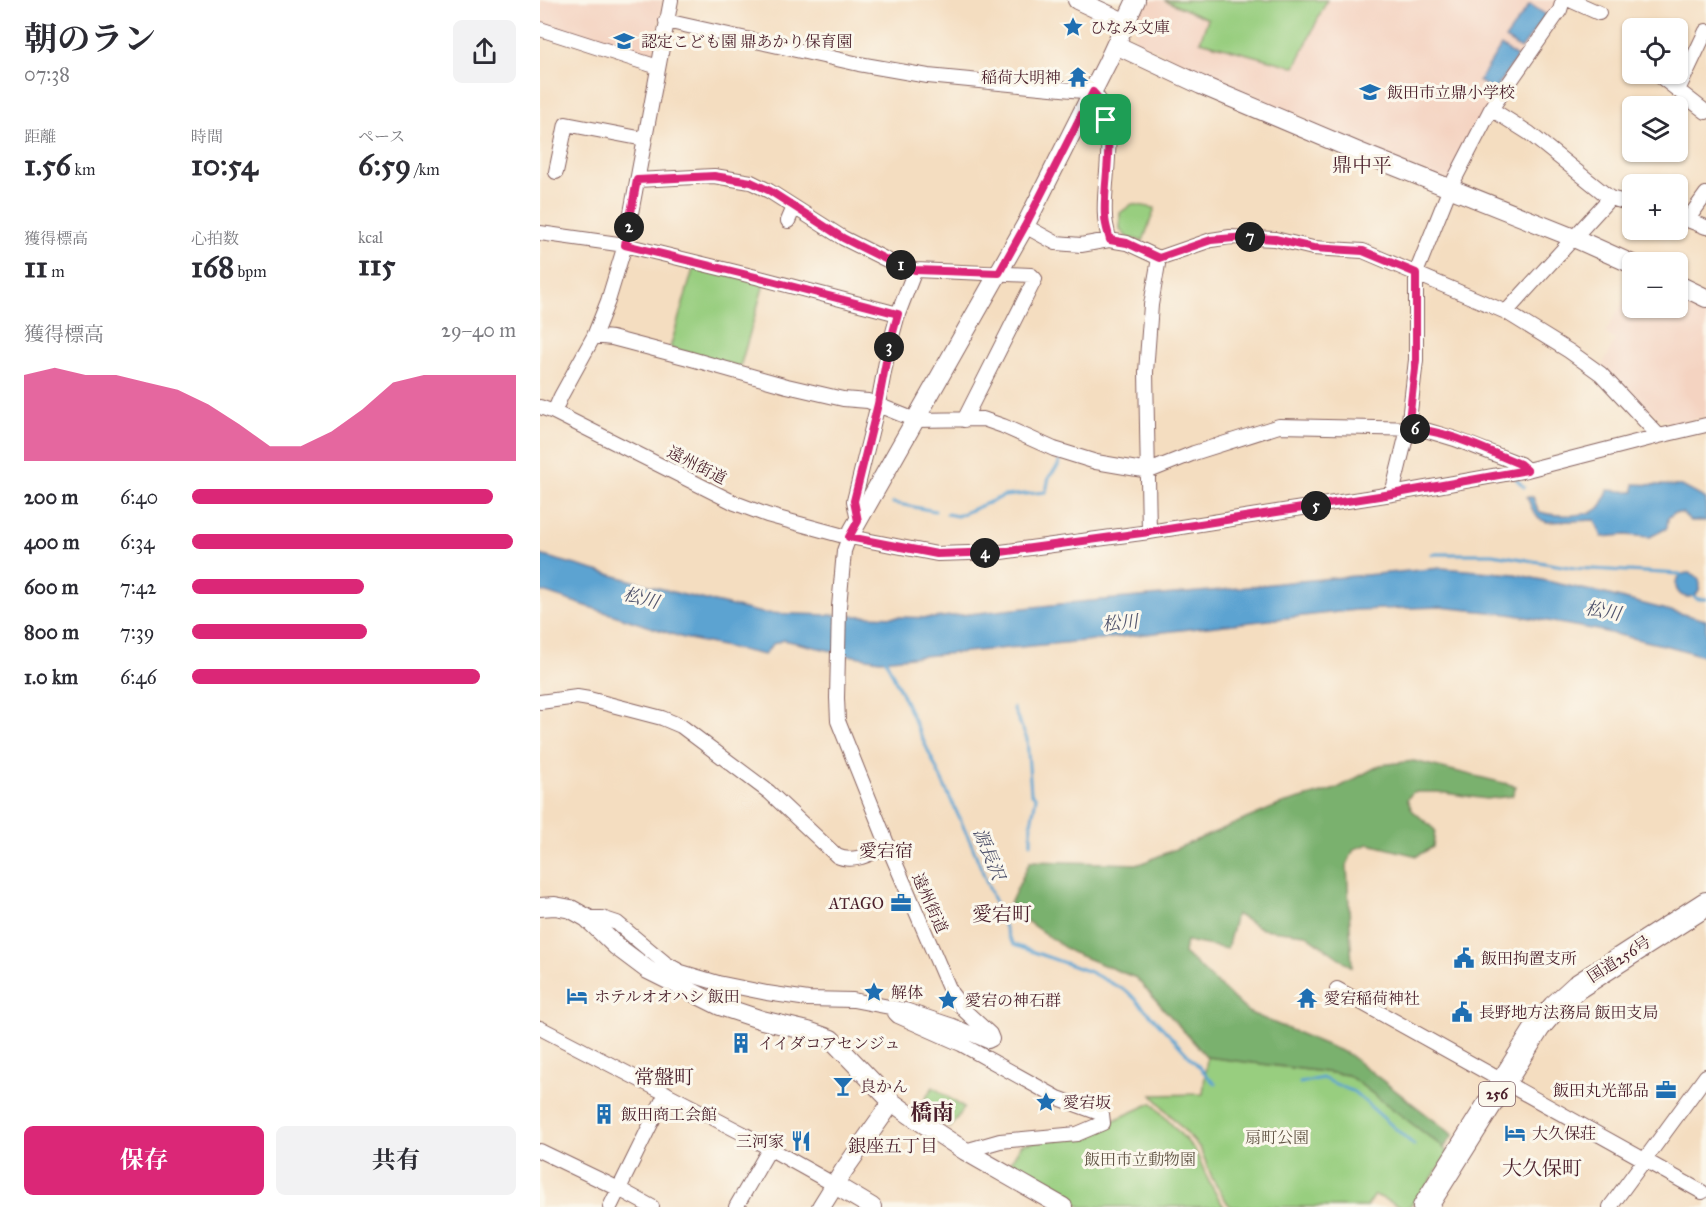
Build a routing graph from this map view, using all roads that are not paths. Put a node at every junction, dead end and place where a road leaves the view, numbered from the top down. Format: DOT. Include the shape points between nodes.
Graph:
graph roads {
  1 [pos="671,0"];
  2 [pos="1077,0"];
  3 [pos="1136,0"];
  4 [pos="1563,0"];
  5 [pos="1570,0"];
  6 [pos="1599,13"];
  7 [pos="666,21"];
  8 [pos="1126,23"];
  9 [pos="540,29"];
  10 [pos="1706,31"];
  11 [pos="1116,45"];
  12 [pos="658,67"];
  13 [pos="1670,84"];
  14 [pos="1678,90"];
  15 [pos="1093,92"];
  16 [pos="1491,109"];
  17 [pos="1706,112"];
  18 [pos="644,140"];
  19 [pos="556,172"];
  20 [pos="637,180"];
  21 [pos="1450,188"];
  22 [pos="1706,194"];
  23 [pos="1610,198"];
  24 [pos="1622,201"];
  25 [pos="794,207"];
  26 [pos="1688,213"];
  27 [pos="1688,220"];
  28 [pos="788,221"];
  29 [pos="1025,226"];
  30 [pos="1706,226"];
  31 [pos="540,233"];
  32 [pos="1574,238"];
  33 [pos="1110,240"];
  34 [pos="625,245"];
  35 [pos="1159,258"];
  36 [pos="1622,260"];
  37 [pos="915,270"];
  38 [pos="999,273"];
  39 [pos="1416,273"];
  40 [pos="1688,289"];
  41 [pos="1706,298"];
  42 [pos="1506,312"];
  43 [pos="898,314"];
  44 [pos="594,336"];
  45 [pos="878,404"];
  46 [pos="540,407"];
  47 [pos="555,412"];
  48 [pos="915,420"];
  49 [pos="964,420"];
  50 [pos="1706,425"];
  51 [pos="1408,429"];
  52 [pos="1659,436"];
  53 [pos="1527,470"];
  54 [pos="1149,471"];
  55 [pos="1392,494"];
  56 [pos="854,529"];
  57 [pos="1149,532"];
  58 [pos="540,702"];
  59 [pos="888,846"];
  60 [pos="1702,906"];
  61 [pos="540,907"];
  62 [pos="587,918"];
  63 [pos="1337,989"];
  64 [pos="890,1006"];
  65 [pos="540,1028"];
  66 [pos="1706,1076"];
  67 [pos="1504,1082"];
  68 [pos="666,1093"];
  69 [pos="892,1102"];
  70 [pos="770,1148"];
  71 [pos="964,1150"];
  72 [pos="540,1151"];
  73 [pos="1644,1161"];
  74 [pos="835,1185"];
  75 [pos="619,1189"];
  76 [pos="1701,1192"];
  77 [pos="610,1207"];
  78 [pos="652,1207"];
  79 [pos="736,1207"];
  80 [pos="821,1207"];
  81 [pos="872,1207"];
  82 [pos="1063,1207"];
  83 [pos="1425,1207"];
  84 [pos="1610,1207"];
  1 -- 7 [label="street"];
  2 -- 8 [label="street"];
  3 -- 8 [label="street"];
  4 -- 16 [label="street" via="1560,10"];
  5 -- 6 [label="street"];
  7 -- 12 [label="street"];
  7 -- 15 [label="street" via="928,76"];
  8 -- 11 [label="street"];
  9 -- 12 [label="street"];
  10 -- 14 [label="street"];
  11 -- 15 [label="street"];
  11 -- 21 [label="street" via="1211,90"];
  12 -- 18 [label="street"];
  13 -- 14 [label="street"];
  14 -- 17 [label="street"];
  15 -- 29 [label="street"];
  15 -- 33 [label="street" via="1100,99 1106,120 1105,216"];
  16 -- 21 [label="street"];
  16 -- 23 [label="street" via="1529,133"];
  18 -- 19 [label="street" via="566,124"];
  18 -- 20 [label="street"];
  20 -- 25 [label="street" via="714,176 751,182"];
  20 -- 34 [label="street"];
  21 -- 32 [label="street"];
  21 -- 39 [label="street"];
  22 -- 26 [label="street"];
  23 -- 24 [label="street"];
  23 -- 32 [label="street"];
  25 -- 28 [label="street"];
  25 -- 37 [label="street" via="843,238"];
  27 -- 30 [label="street"];
  29 -- 33 [label="street" via="1056,243 1081,245"];
  29 -- 38 [label="street"];
  31 -- 34 [label="street"];
  32 -- 36 [label="street"];
  32 -- 42 [label="street"];
  33 -- 35 [label="street" via="1127,243"];
  34 -- 43 [label="street"];
  34 -- 44 [label="street"];
  35 -- 39 [label="street" via="1211,240 1245,237 1363,251"];
  35 -- 54 [label="street" via="1146,372"];
  37 -- 38 [label="street"];
  37 -- 43 [label="street"];
  38 -- 48 [label="street"];
  38 -- 49 [label="street" via="1031,275 1035,279"];
  39 -- 42 [label="street"];
  39 -- 51 [label="street" via="1416,360"];
  40 -- 41 [label="street"];
  42 -- 52 [label="street" via="1601,374"];
  43 -- 45 [label="street"];
  44 -- 45 [label="street" via="787,386"];
  44 -- 47 [label="street"];
  45 -- 48 [label="street"];
  45 -- 56 [label="street" via="854,501"];
  46 -- 47 [label="street, 遠州街道"];
  47 -- 56 [label="street, 遠州街道" via="735,503 767,515"];
  48 -- 49 [label="street"];
  48 -- 56 [label="street"];
  49 -- 54 [label="street" via="984,419 1096,462"];
  50 -- 52 [label="street"];
  51 -- 53 [label="street" via="1455,439"];
  51 -- 54 [label="street" via="1279,426"];
  51 -- 55 [label="street"];
  52 -- 53 [label="street"];
  53 -- 55 [label="street"];
  54 -- 57 [label="street"];
  55 -- 57 [label="street"];
  56 -- 57 [label="street" via="937,554 978,554"];
  56 -- 59 [label="street, 遠州街道" via="844,551 839,608 838,722"];
  58 -- 59 [label="street" via="577,697 662,718 681,726 769,792 837,856 857,858"];
  59 -- 64 [label="street, 遠州街道" via="951,993 992,1039 982,1040 953,1026"];
  60 -- 67 [label="highway, 国道256号 / 256" via="1577,987 1538,1027"];
  61 -- 62 [label="street" via="571,909"];
  62 -- 64 [label="street" via="617,923 681,972 767,993"];
  62 -- 69 [label="street" via="648,970 720,1006 831,1039"];
  63 -- 67 [label="street"];
  64 -- 71 [label="street" via="898,1016 961,1044 1058,1098 1102,1114 1103,1123 1077,1134 1000,1141"];
  65 -- 68 [label="street"];
  66 -- 73 [label="street"];
  67 -- 73 [label="street"];
  67 -- 83 [label="highway, 国道256号 / 256"];
  68 -- 70 [label="street"];
  68 -- 75 [label="street"];
  69 -- 71 [label="street"];
  69 -- 74 [label="street"];
  70 -- 74 [label="street"];
  70 -- 79 [label="street"];
  71 -- 82 [label="street"];
  72 -- 75 [label="street"];
  73 -- 76 [label="street"];
  73 -- 84 [label="street"];
  74 -- 80 [label="street"];
  74 -- 81 [label="street"];
  75 -- 77 [label="street"];
  75 -- 78 [label="street"];
}
